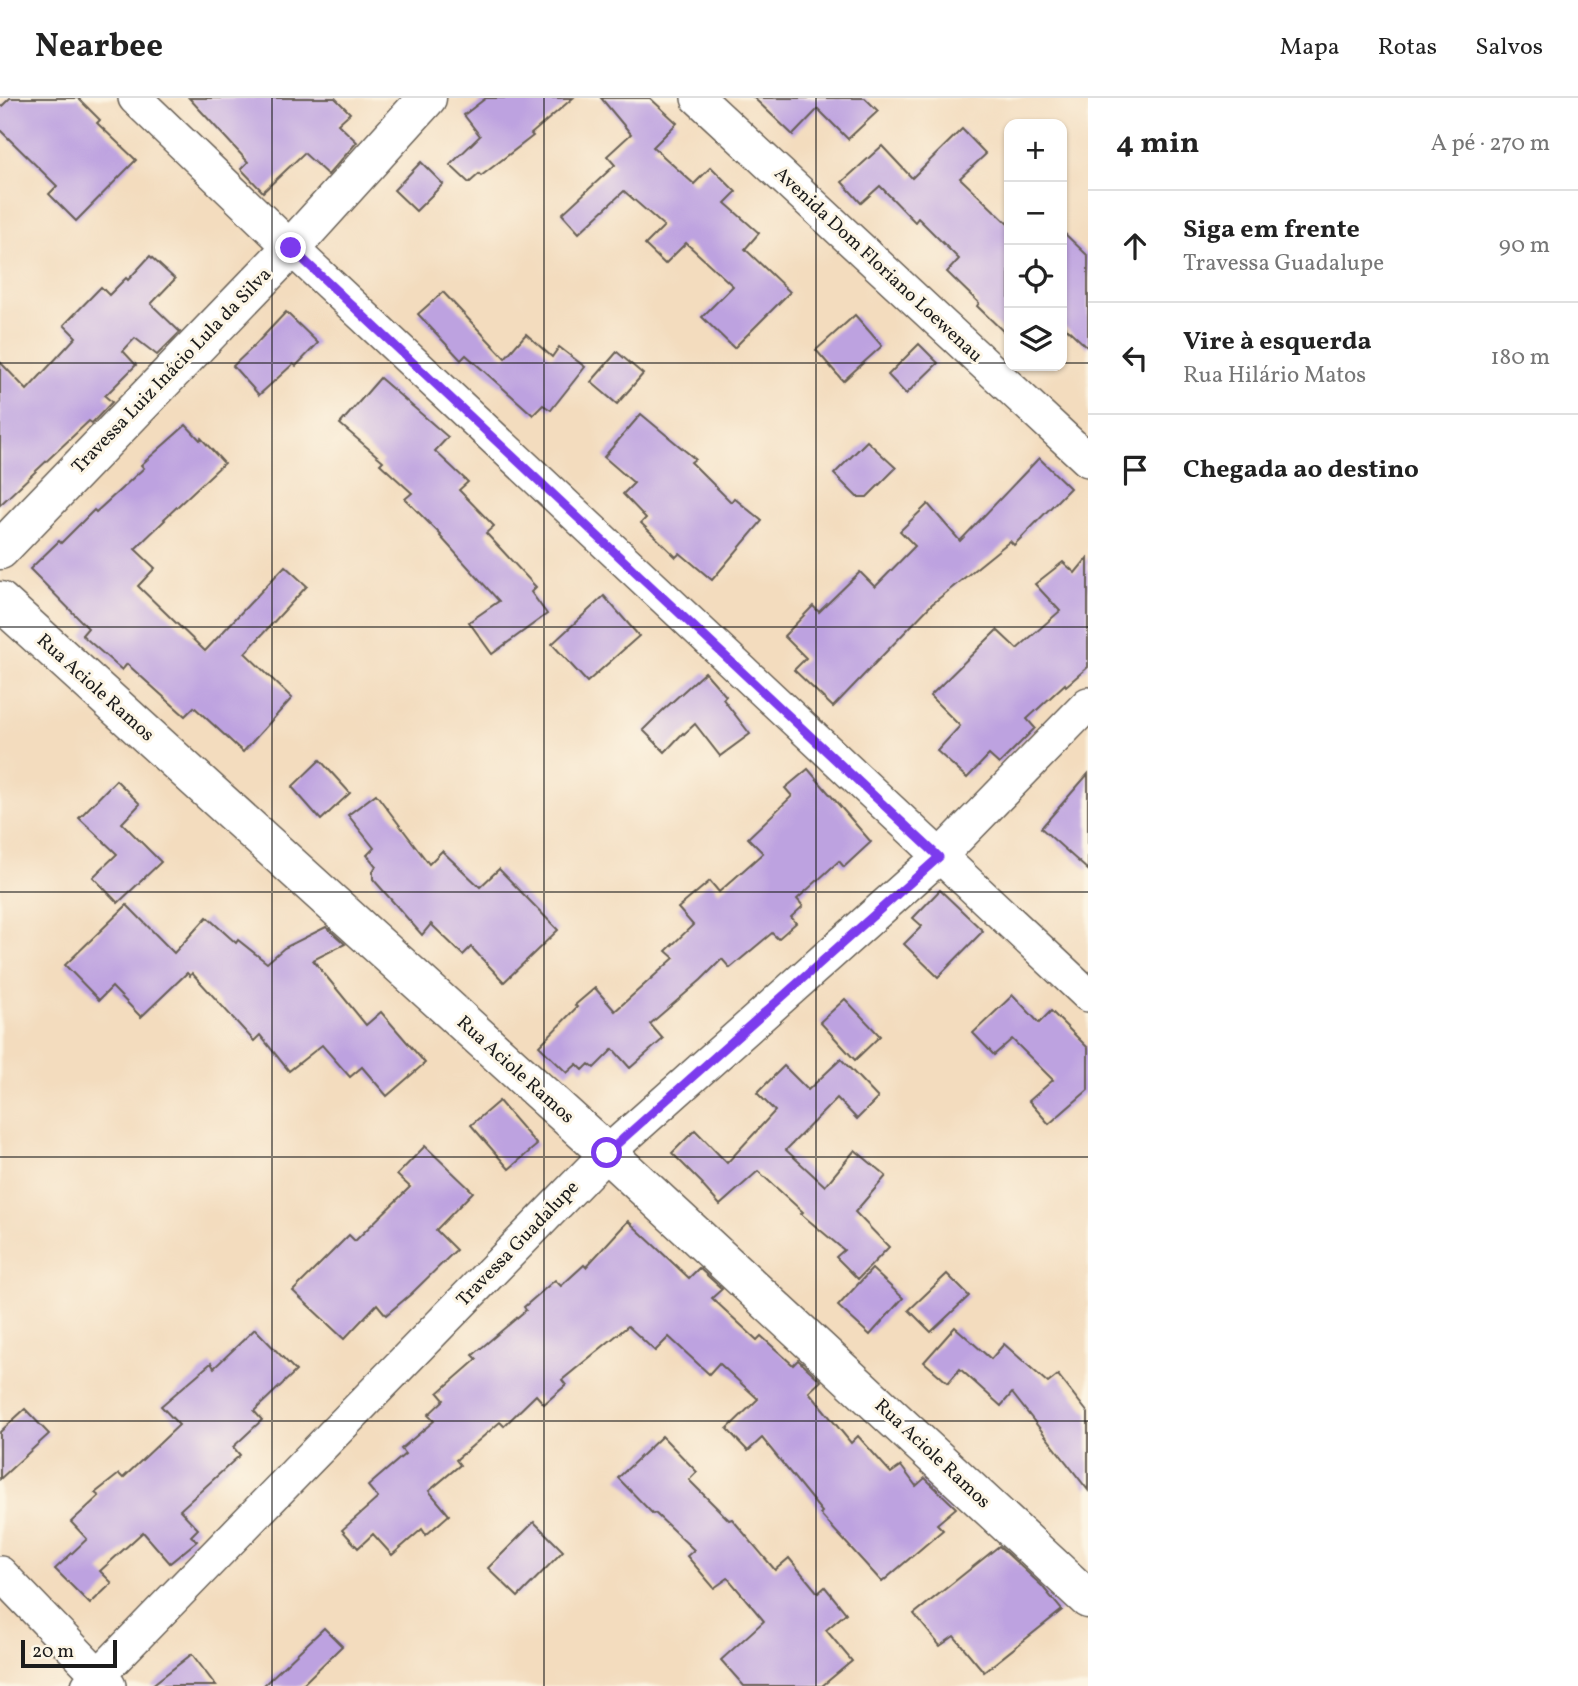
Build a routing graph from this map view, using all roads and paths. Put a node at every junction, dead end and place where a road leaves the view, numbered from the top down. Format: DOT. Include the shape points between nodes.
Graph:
graph roads {
  1 [pos="135,98"];
  2 [pos="427,98"];
  3 [pos="698,98"];
  4 [pos="291,248"];
  5 [pos="1088,460"];
  6 [pos="0,550"];
  7 [pos="0,601"];
  8 [pos="1088,704"];
  9 [pos="939,857"];
  10 [pos="1088,995"];
  11 [pos="607,1153"];
  12 [pos="0,1573"];
  13 [pos="1088,1599"];
  14 [pos="98,1682"];
  1 -- 4 [label="street"];
  2 -- 4 [label="street, Travessa Luiz Inácio Lula da Silva"];
  3 -- 5 [label="street, Avenida Dom Floriano Loewenau"];
  4 -- 6 [label="street, Travessa Luiz Inácio Lula da Silva"];
  4 -- 9 [label="street"];
  7 -- 11 [label="street, Rua Aciole Ramos"];
  8 -- 9 [label="street, Travessa Guadalupe"];
  9 -- 10 [label="street"];
  9 -- 11 [label="street, Travessa Guadalupe"];
  11 -- 13 [label="street, Rua Aciole Ramos"];
  11 -- 14 [label="street, Travessa Guadalupe"];
  12 -- 14 [label="street"];
}
